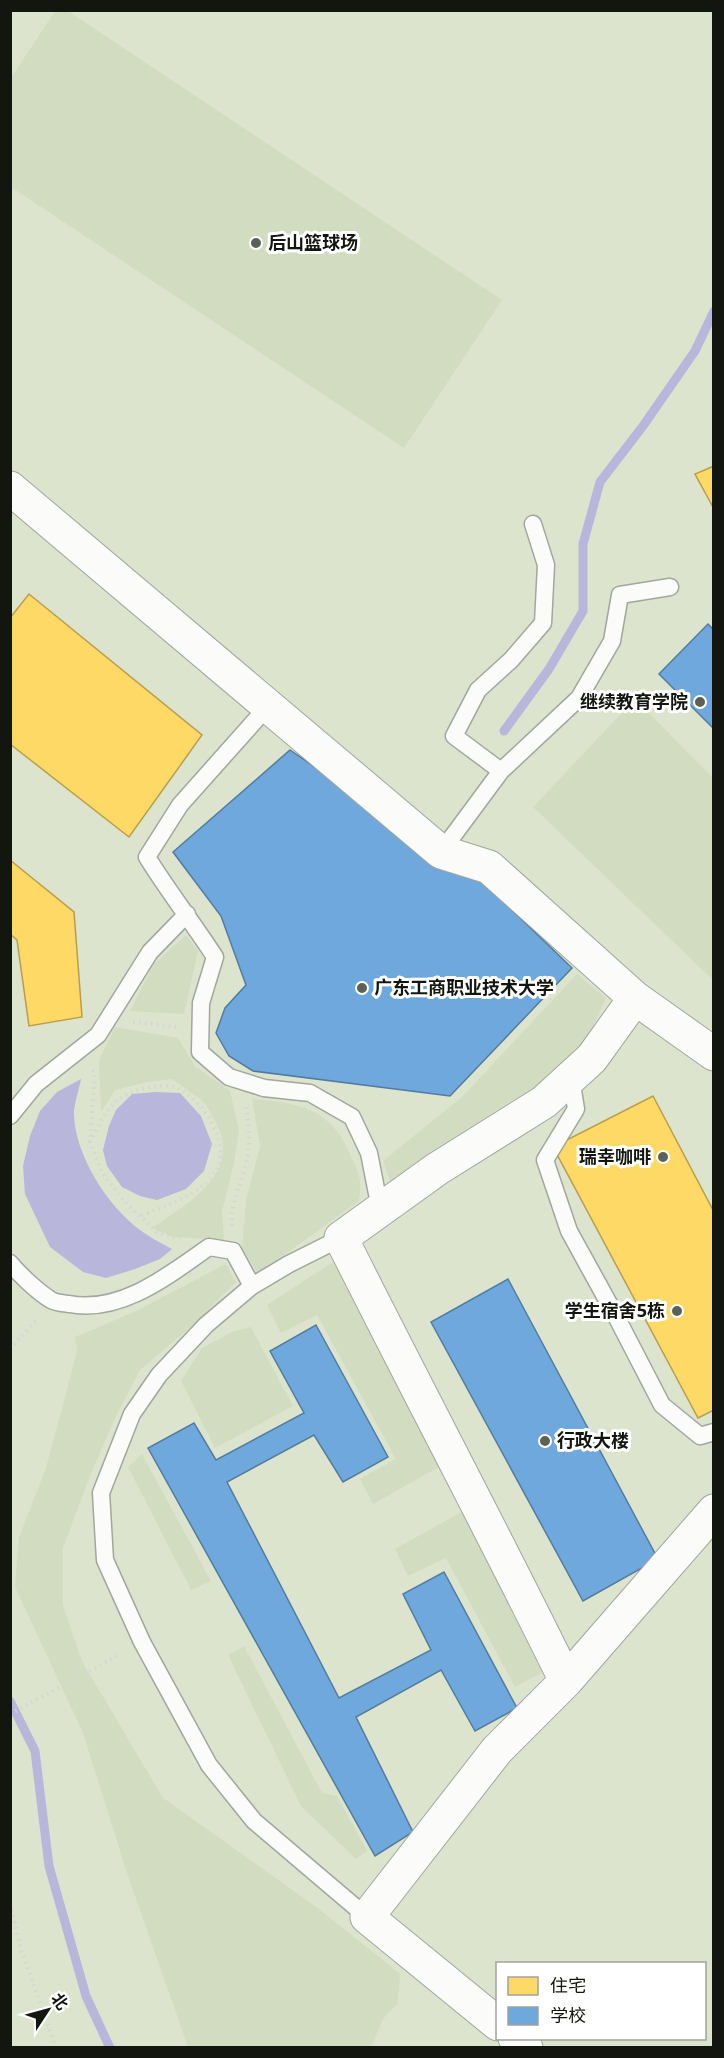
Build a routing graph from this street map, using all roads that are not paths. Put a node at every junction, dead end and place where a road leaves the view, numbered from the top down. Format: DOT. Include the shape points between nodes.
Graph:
graph roads {
  1 [pos="10,488"];
  2 [pos="533,524"];
  3 [pos="670,587"];
  4 [pos="269,705"];
  5 [pos="501,771"];
  6 [pos="441,852"];
  7 [pos="187,914"];
  8 [pos="635,998"];
  9 [pos="714,1054"];
  10 [pos="571,1078"];
  11 [pos="10,1116"];
  12 [pos="380,1209"];
  13 [pos="341,1238"];
  14 [pos="10,1263"];
  15 [pos="252,1286"];
  16 [pos="714,1432"];
  17 [pos="714,1511"];
  18 [pos="566,1681"];
  19 [pos="367,1917"];
  20 [pos="496,2022"];
  1 -- 4 [label="street"];
  2 -- 5 [label="lane" via="546,565 543,623 478,690 454,736"];
  3 -- 5 [label="lane" via="620,595 612,641 579,698"];
  4 -- 6 [label="street"];
  4 -- 7 [label="lane" via="180,805 147,857"];
  5 -- 6 [label="lane"];
  6 -- 8 [label="street" via="489,867"];
  7 -- 11 [label="lane" via="150,952 98,1035 36,1084"];
  7 -- 12 [label="lane" via="215,957 201,1004 200,1052 229,1077 264,1088 310,1094 352,1117 369,1153"];
  8 -- 9 [label="street"];
  8 -- 10 [label="street" via="592,1058"];
  10 -- 12 [label="street" via="544,1102"];
  10 -- 16 [label="lane" via="576,1109 545,1160 569,1231 662,1405 700,1436"];
  12 -- 13 [label="street"];
  13 -- 15 [label="lane"];
  13 -- 18 [label="street"];
  14 -- 15 [label="lane" via="52,1301 83,1306 128,1298 209,1247 233,1251"];
  15 -- 19 [label="lane" via="159,1375 132,1414 101,1493 105,1560 142,1642 209,1765 254,1821"];
  17 -- 18 [label="street"];
  18 -- 19 [label="street" via="497,1750"];
  19 -- 20 [label="street"];
}
